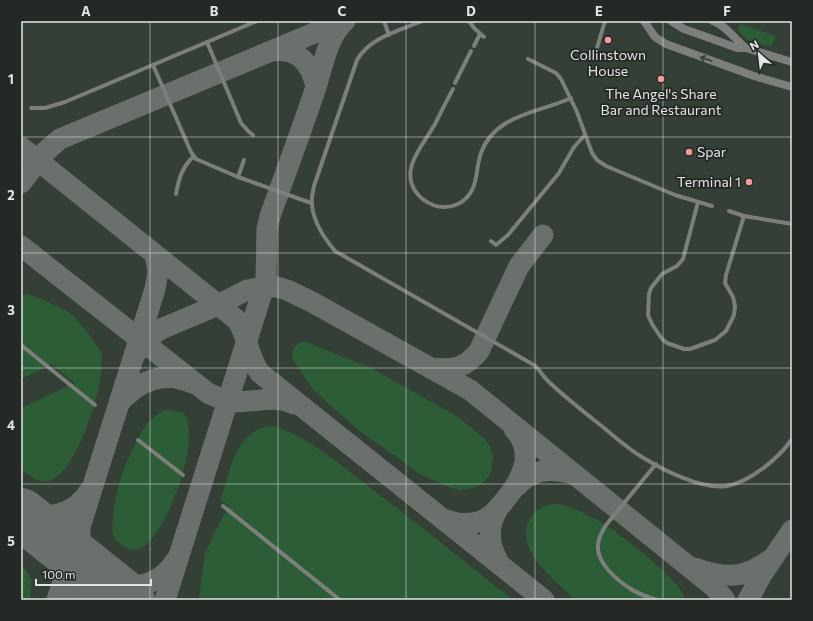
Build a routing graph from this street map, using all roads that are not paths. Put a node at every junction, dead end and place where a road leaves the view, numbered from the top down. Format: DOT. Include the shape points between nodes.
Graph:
graph roads {
  1 [pos="257,21"];
  2 [pos="384,21"];
  3 [pos="422,21"];
  4 [pos="469,21"];
  5 [pos="605,21"];
  6 [pos="644,21"];
  7 [pos="671,21"];
  8 [pos="713,21"];
  9 [pos="480,34"];
  10 [pos="389,35"];
  11 [pos="484,37"];
  12 [pos="207,42"];
  13 [pos="474,46"];
  14 [pos="597,48"];
  15 [pos="746,48"];
  16 [pos="471,51"];
  17 [pos="528,59"];
  18 [pos="792,62"];
  19 [pos="153,65"];
  20 [pos="455,83"];
  21 [pos="792,87"];
  22 [pos="453,89"];
  23 [pos="571,98"];
  24 [pos="32,108"];
  25 [pos="253,135"];
  26 [pos="586,135"];
  27 [pos="194,156"];
  28 [pos="244,160"];
  29 [pos="238,177"];
  30 [pos="176,194"];
  31 [pos="698,202"];
  32 [pos="311,203"];
  33 [pos="712,206"];
  34 [pos="729,211"];
  35 [pos="744,216"];
  36 [pos="792,224"];
  37 [pos="491,241"];
  38 [pos="21,345"];
  39 [pos="95,406"];
  40 [pos="792,439"];
  41 [pos="138,440"];
  42 [pos="656,464"];
  43 [pos="183,475"];
  44 [pos="223,506"];
  45 [pos="340,600"];
  46 [pos="657,600"];
  1 -- 12 [label="lane"];
  2 -- 10 [label="lane"];
  3 -- 10 [label="lane"];
  4 -- 9 [label="lane"];
  5 -- 14 [label="lane"];
  21 -- 6 [label="street, one-way" via="666,44 655,37"];
  7 -- 15 [label="street" via="692,32 737,48"];
  8 -- 15 [label="street" via="726,28"];
  9 -- 11 [label="lane"];
  9 -- 13 [label="lane"];
  10 -- 32 [label="lane" via="370,44 357,60 314,186"];
  12 -- 19 [label="lane"];
  12 -- 25 [label="lane" via="239,118"];
  15 -- 18 [label="street"];
  16 -- 20 [label="lane"];
  17 -- 23 [label="lane" via="556,73"];
  19 -- 24 [label="lane" via="55,106"];
  19 -- 27 [label="lane"];
  22 -- 23 [label="lane" via="414,158 410,172 411,183 417,194 427,202 440,207 458,205 469,196 476,182 485,144 503,124"];
  23 -- 26 [label="lane"];
  26 -- 31 [label="lane" via="592,153 606,166"];
  26 -- 37 [label="lane" via="574,147 559,173 508,235 496,245"];
  27 -- 29 [label="lane"];
  27 -- 30 [label="lane" via="181,173"];
  28 -- 29 [label="lane"];
  29 -- 32 [label="lane"];
  31 -- 33 [label="lane"];
  31 -- 35 [label="lane" via="683,259 677,266 662,274 649,294 648,315 652,324 667,343 684,349 715,340 726,331 734,315 733,296 725,283"];
  32 -- 42 [label="lane" via="325,240 335,251 534,364 548,382 564,396 634,451"];
  34 -- 35 [label="lane"];
  35 -- 36 [label="lane"];
  38 -- 39 [label="lane"];
  40 -- 42 [label="lane" via="780,454 737,484 716,486 695,482"];
  41 -- 43 [label="lane"];
  42 -- 46 [label="lane" via="606,525 600,536 598,548 606,568 631,589"];
  44 -- 45 [label="lane"];
}
